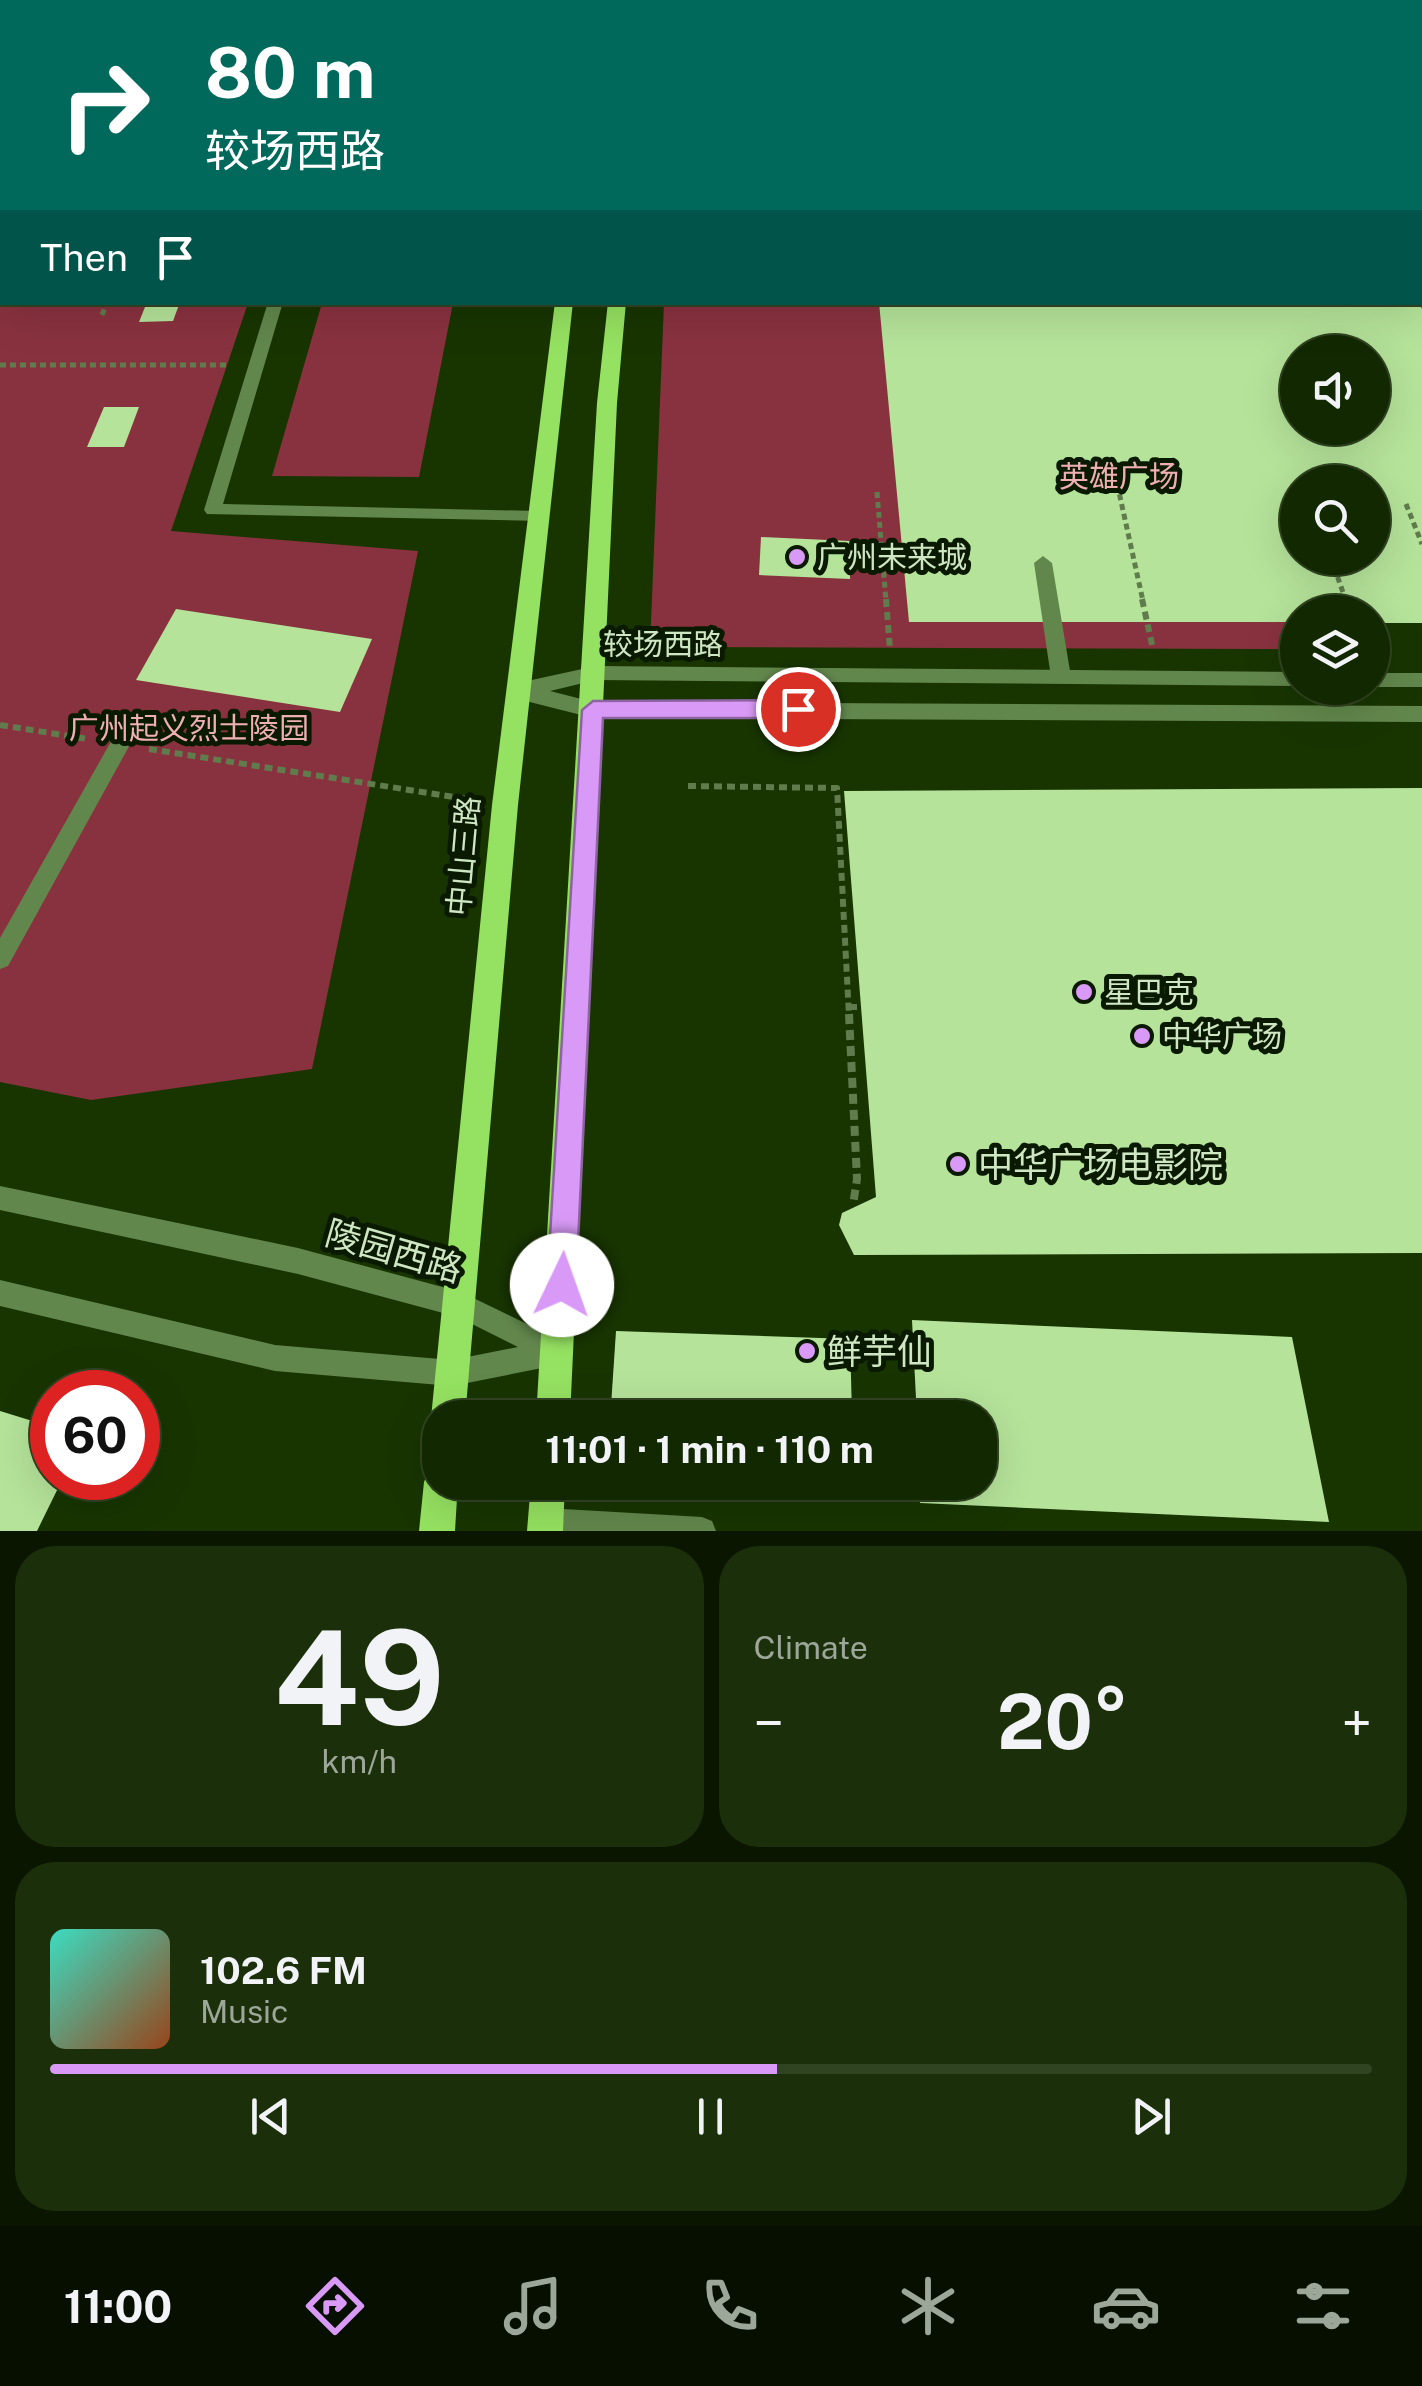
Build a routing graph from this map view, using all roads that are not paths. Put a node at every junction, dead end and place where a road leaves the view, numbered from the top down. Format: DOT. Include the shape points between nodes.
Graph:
graph roads {
  1 [pos="275,305"];
  2 [pos="564,305"];
  3 [pos="617,305"];
  4 [pos="537,516"];
  5 [pos="1044,563"];
  6 [pos="596,673"];
  7 [pos="1061,677"];
  8 [pos="1280,679"];
  9 [pos="1390,680"];
  10 [pos="1422,680"];
  11 [pos="518,692"];
  12 [pos="593,710"];
  13 [pos="1422,714"];
  14 [pos="120,744"];
  15 [pos="0,959"];
  16 [pos="0,1198"];
  17 [pos="0,1293"];
  18 [pos="461,1305"];
  19 [pos="558,1352"];
  20 [pos="452,1373"];
  21 [pos="450,1400"];
  22 [pos="554,1400"];
  23 [pos="440,1500"];
  24 [pos="547,1500"];
  25 [pos="545,1527"];
  26 [pos="437,1531"];
  27 [pos="702,1531"];
  1 -- 4 [label="street" via="214,510"];
  2 -- 4 [label="main road, 中山三路"];
  3 -- 6 [label="main road"];
  4 -- 11 [label="main road, 中山三路"];
  5 -- 7 [label="street"];
  6 -- 7 [label="street, 较场西路"];
  6 -- 11 [label="street, 较场西路"];
  6 -- 12 [label="main road"];
  7 -- 8 [label="street, 较场西路"];
  9 -- 10 [label="street"];
  11 -- 12 [label="street"];
  11 -- 18 [label="main road, 中山三路"];
  12 -- 13 [label="street"];
  12 -- 19 [label="main road"];
  14 -- 15 [label="street"];
  16 -- 18 [label="street, 陵园西路" via="298,1261"];
  17 -- 20 [label="street" via="275,1358"];
  18 -- 19 [label="street, 陵园西路"];
  18 -- 20 [label="main road, 中山三路"];
  19 -- 20 [label="street"];
  19 -- 22 [label="main road"];
  20 -- 21 [label="main road, 中山三路"];
  23 -- 26 [label="main road"];
  24 -- 25 [label="main road"];
  25 -- 27 [label="street"];
}
